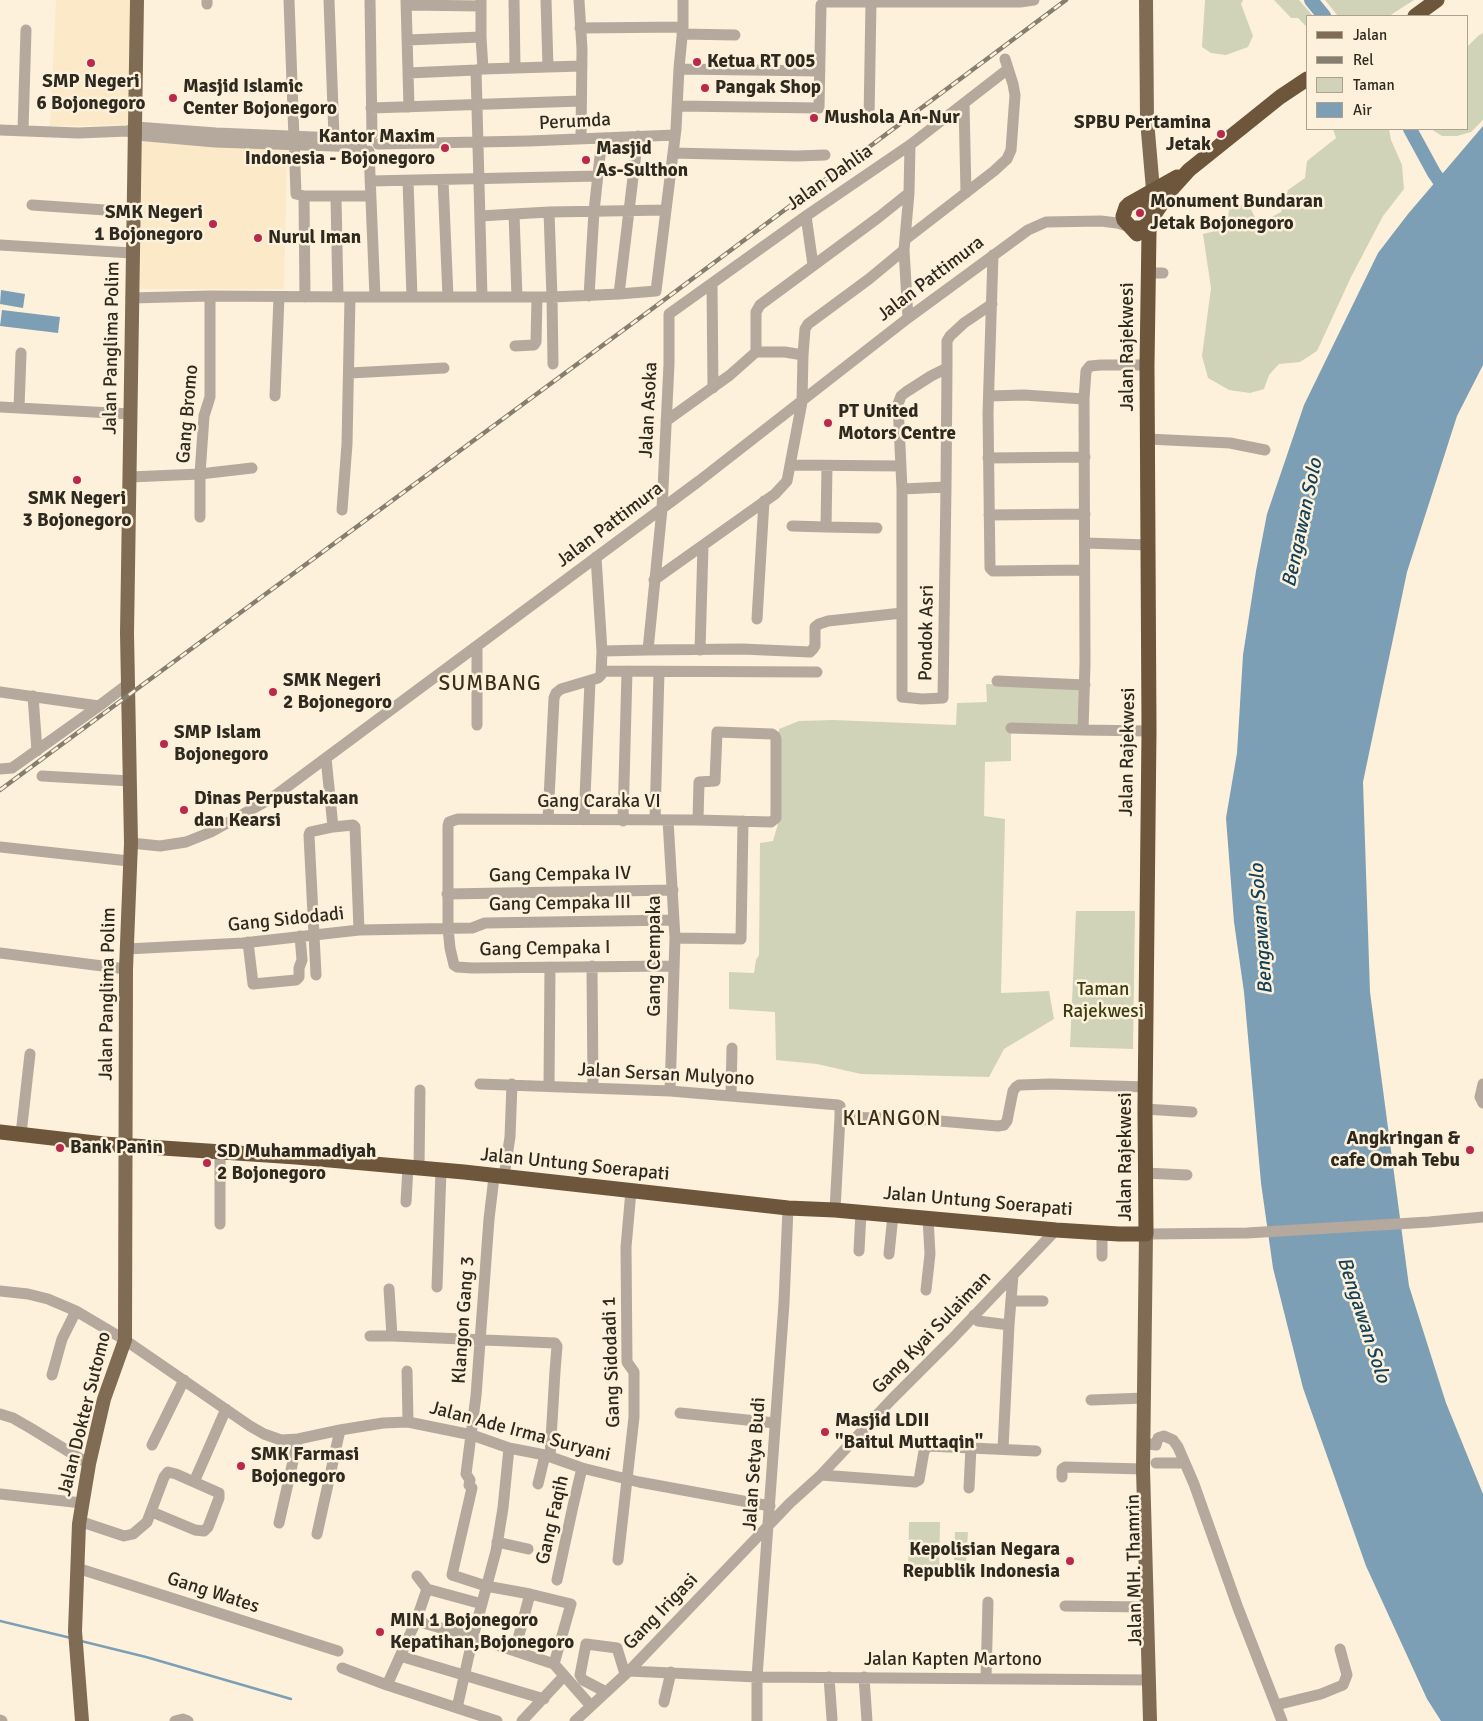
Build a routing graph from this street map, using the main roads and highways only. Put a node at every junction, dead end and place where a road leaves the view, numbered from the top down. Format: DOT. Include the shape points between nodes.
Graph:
graph roads {
  1 [pos="138,0"];
  2 [pos="1146,0"];
  3 [pos="1437,0"];
  4 [pos="1416,15"];
  5 [pos="1306,79"];
  6 [pos="1151,164"];
  7 [pos="1183,174"];
  8 [pos="1153,190"];
  9 [pos="1128,206"];
  10 [pos="1151,216"];
  11 [pos="1132,228"];
  12 [pos="1154,272"];
  13 [pos="0,1132"];
  14 [pos="125,1145"];
  15 [pos="1146,1234"];
  16 [pos="1144,1418"];
  17 [pos="1149,1548"];
  18 [pos="1150,1590"];
  19 [pos="1151,1681"];
  20 [pos="82,1721"];
  21 [pos="1150,1721"];
  22 [pos="1158,1721"];
  1 -- 14 [label="main road, Jalan Panglima Polim" via="133,131 127,633 131,843 126,968"];
  2 -- 6 [label="main road" via="1147,120"];
  3 -- 4 [label="highway"];
  5 -- 7 [label="highway"];
  6 -- 7 [label="main road" via="1159,175 1167,178"];
  6 -- 8 [label="main road"];
  6 -- 9 [label="main road" via="1142,188"];
  7 -- 8 [label="highway"];
  7 -- 10 [label="highway"];
  8 -- 9 [label="highway"];
  8 -- 10 [label="main road"];
  9 -- 10 [label="highway" via="1142,202 1147,205"];
  9 -- 11 [label="highway" via="1124,220"];
  10 -- 11 [label="highway" via="1142,228"];
  10 -- 12 [label="highway, Jalan Rajekwesi"];
  11 -- 12 [label="highway"];
  12 -- 15 [label="highway, Jalan Rajekwesi" via="1147,365"];
  13 -- 14 [label="highway, Jalan Untung Soerapati"];
  14 -- 15 [label="highway, Jalan Untung Soerapati" via="442,1170 788,1208 1056,1230"];
  14 -- 20 [label="main road, Jalan Dokter Sutomo" via="125,1340 104,1399 79,1521 75,1637"];
  15 -- 16 [label="main road, Jalan MH. Thamrin"];
  16 -- 17 [label="main road, Jalan MH. Thamrin" via="1150,1466"];
  16 -- 17 [label="main road, Jalan MH. Thamrin" via="1152,1462"];
  17 -- 18 [label="main road, Jalan MH. Thamrin"];
  18 -- 19 [label="main road, Jalan MH. Thamrin"];
  18 -- 19 [label="main road, Jalan MH. Thamrin" via="1147,1607"];
  19 -- 21 [label="main road, Jalan MH. Thamrin"];
  19 -- 22 [label="main road, Jalan MH. Thamrin"];
}
